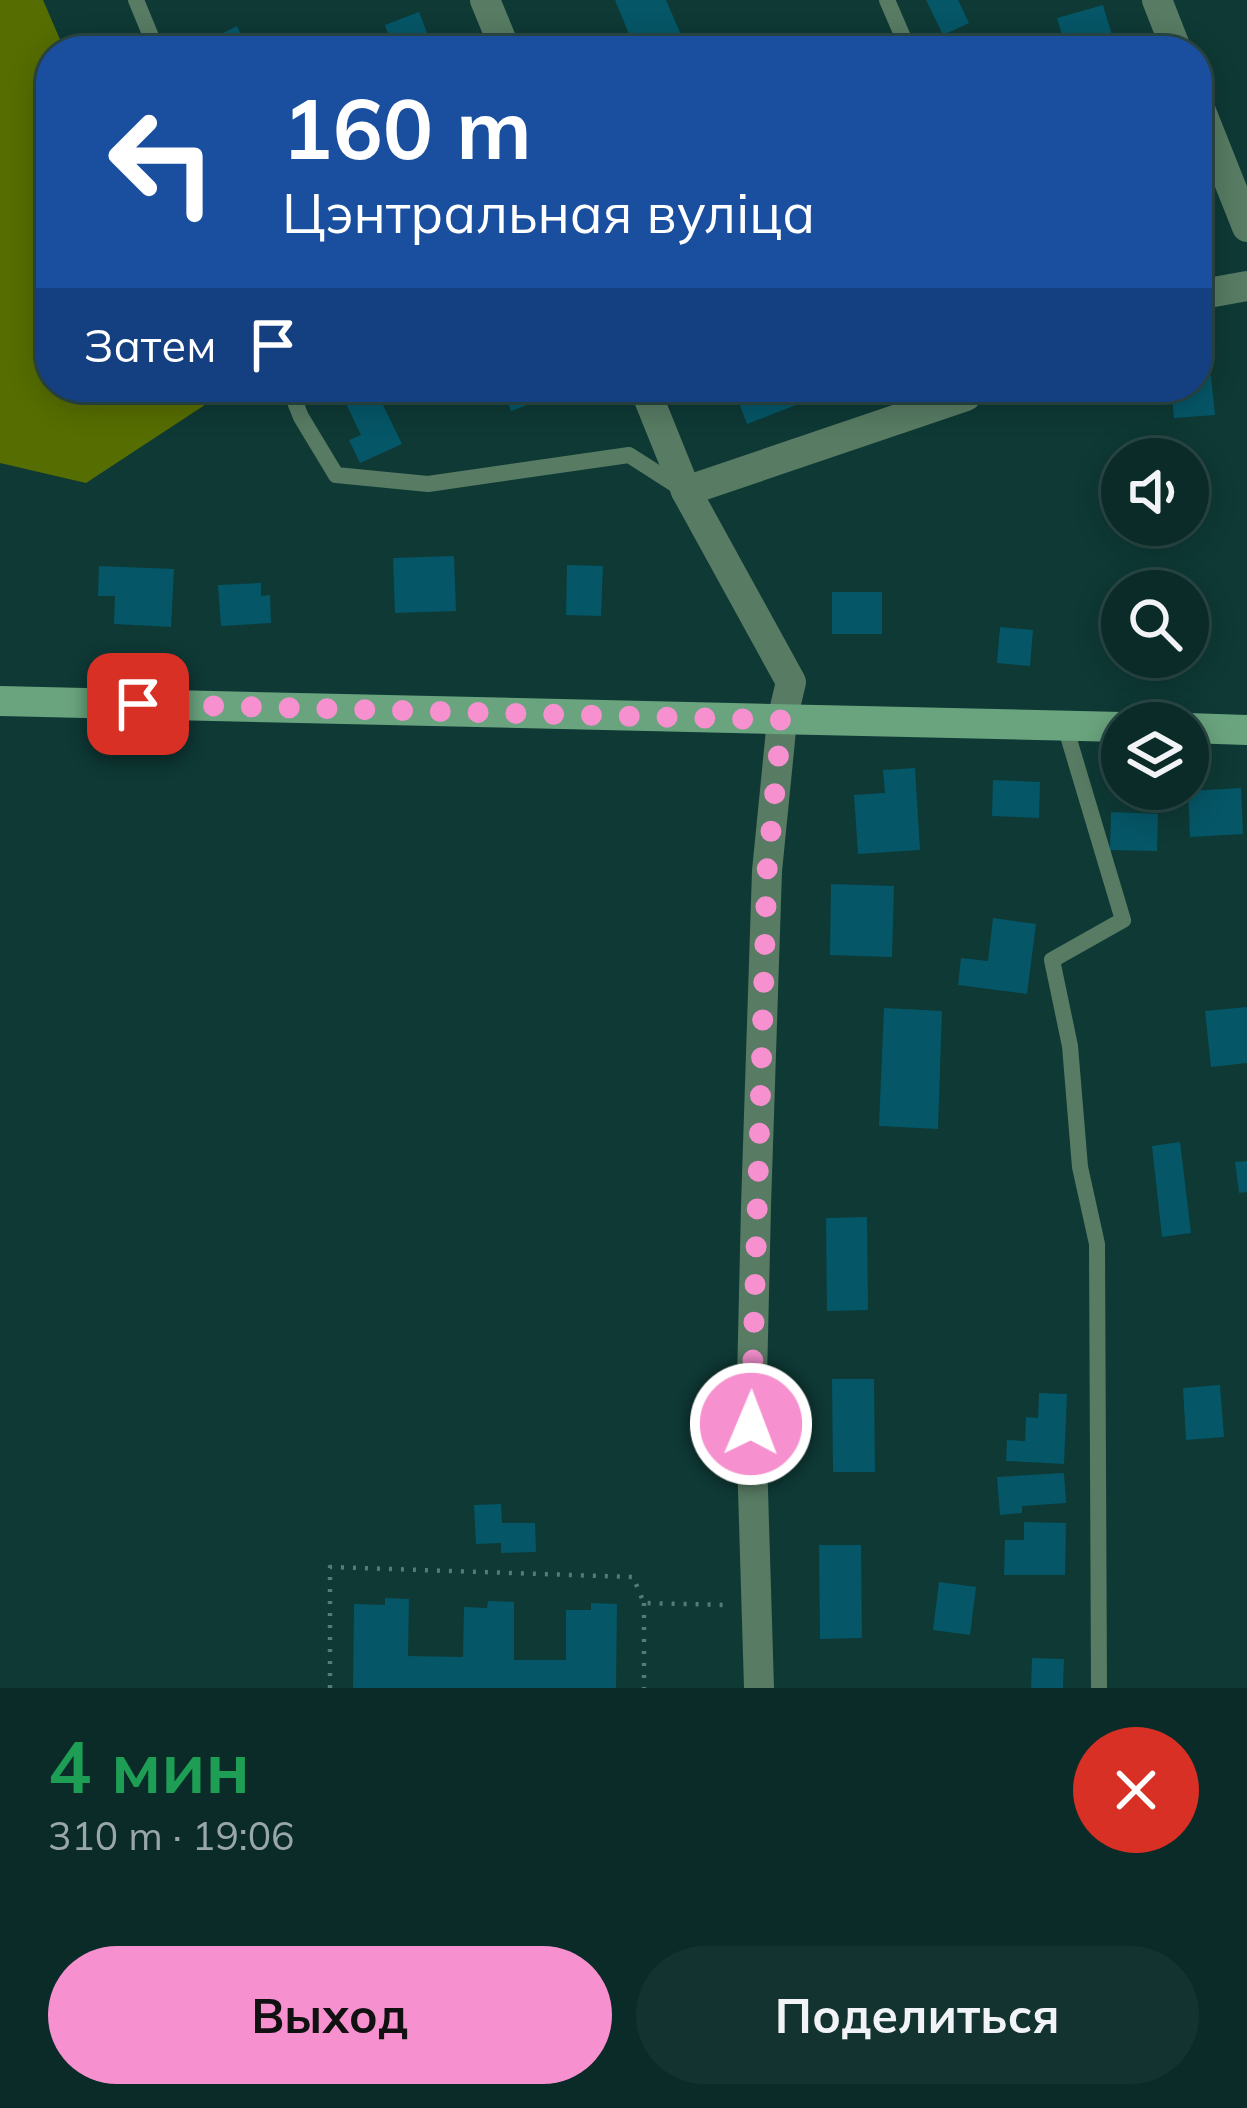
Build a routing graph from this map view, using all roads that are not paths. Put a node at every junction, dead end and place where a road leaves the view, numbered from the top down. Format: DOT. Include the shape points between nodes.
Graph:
graph roads {
  1 [pos="136,0"];
  2 [pos="485,0"];
  3 [pos="887,0"];
  4 [pos="1156,0"];
  5 [pos="151,36"];
  6 [pos="500,36"];
  7 [pos="903,36"];
  8 [pos="1171,36"];
  9 [pos="1212,138"];
  10 [pos="1247,226"];
  11 [pos="1247,286"];
  12 [pos="1212,292"];
  13 [pos="295,402"];
  14 [pos="650,402"];
  15 [pos="948,402"];
  16 [pos="686,491"];
  17 [pos="0,701"];
  18 [pos="782,720"];
  19 [pos="1065,726"];
  20 [pos="1101,727"];
  21 [pos="1209,729"];
  22 [pos="1247,730"];
  23 [pos="759,1688"];
  24 [pos="1099,1688"];
  1 -- 5 [label="lane"];
  2 -- 6 [label="street"];
  3 -- 7 [label="lane"];
  4 -- 8 [label="street"];
  9 -- 10 [label="street"];
  11 -- 12 [label="street"];
  13 -- 16 [label="lane" via="336,475 428,484 629,455"];
  14 -- 16 [label="street"];
  15 -- 16 [label="street"];
  16 -- 18 [label="street" via="791,682"];
  17 -- 18 [label="street"];
  18 -- 19 [label="street"];
  18 -- 23 [label="street" via="767,871 756,1206 751,1424"];
  19 -- 20 [label="street"];
  19 -- 24 [label="lane" via="1123,920 1052,960 1097,1244"];
  21 -- 22 [label="street"];
}
